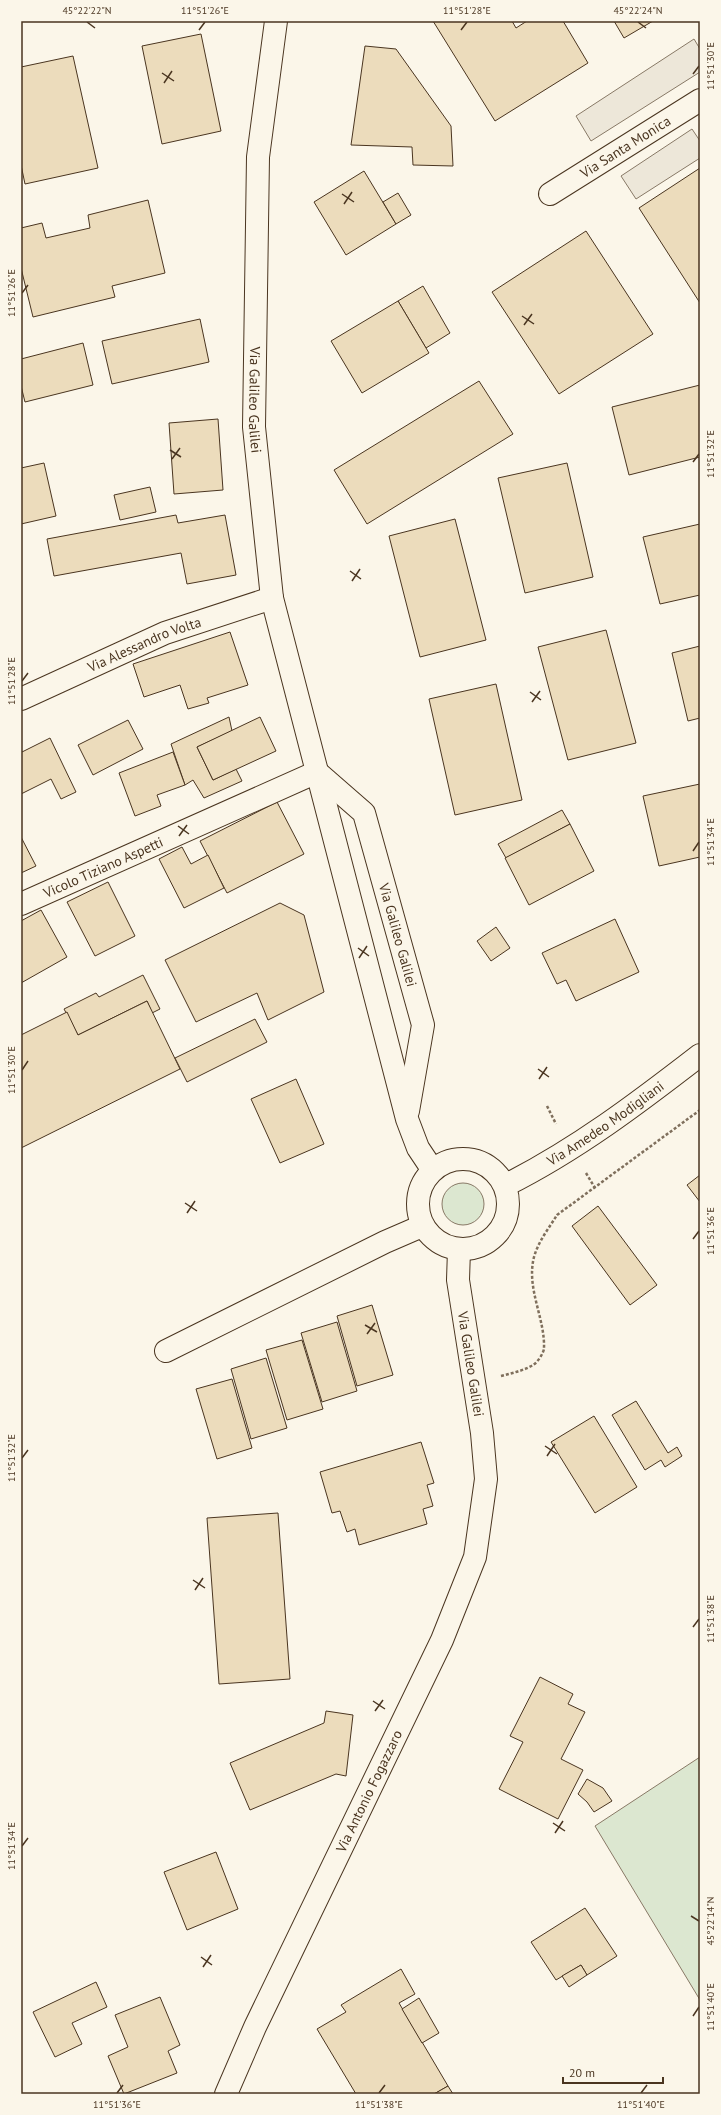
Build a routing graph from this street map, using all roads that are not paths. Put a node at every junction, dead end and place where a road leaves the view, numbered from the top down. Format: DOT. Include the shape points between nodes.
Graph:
graph roads {
  1 [pos="276,21"];
  2 [pos="700,100"];
  3 [pos="550,194"];
  4 [pos="272,598"];
  5 [pos="21,699"];
  6 [pos="317,772"];
  7 [pos="21,904"];
  8 [pos="700,1055"];
  9 [pos="407,1119"];
  10 [pos="432,1168"];
  11 [pos="506,1185"];
  12 [pos="422,1226"];
  13 [pos="459,1250"];
  14 [pos="166,1351"];
  15 [pos="486,1479"];
  16 [pos="226,2094"];
  1 -- 4 [label="street, Via Galileo Galilei" via="258,157 254,427"];
  2 -- 3 [label="street, Via Santa Monica"];
  4 -- 5 [label="street, Via Alessandro Volta" via="165,633"];
  4 -- 6 [label="street, Via Galileo Galilei"];
  6 -- 7 [label="street, Vicolo Tiziano Aspetti"];
  6 -- 9 [label="street, Via Galileo Galilei"];
  6 -- 9 [label="street, Via Galileo Galilei" via="364,813 422,1025"];
  8 -- 11 [label="street, Via Amedeo Modigliani" via="632,1108 570,1149"];
  9 -- 10 [label="street, Via Galileo Galilei" via="418,1148"];
  10 -- 11 [label="street" via="454,1160 471,1159 487,1165"];
  10 -- 12 [label="street" via="420,1187 417,1200"];
  11 -- 13 [label="street" via="509,1207 506,1223 484,1246"];
  12 -- 13 [label="street" via="442,1245"];
  12 -- 14 [label="street"];
  13 -- 15 [label="street, Via Galileo Galilei" via="458,1280 482,1433"];
  15 -- 16 [label="street, Via Antonio Fogazzaro" via="475,1557 442,1640 255,2027"];
}
